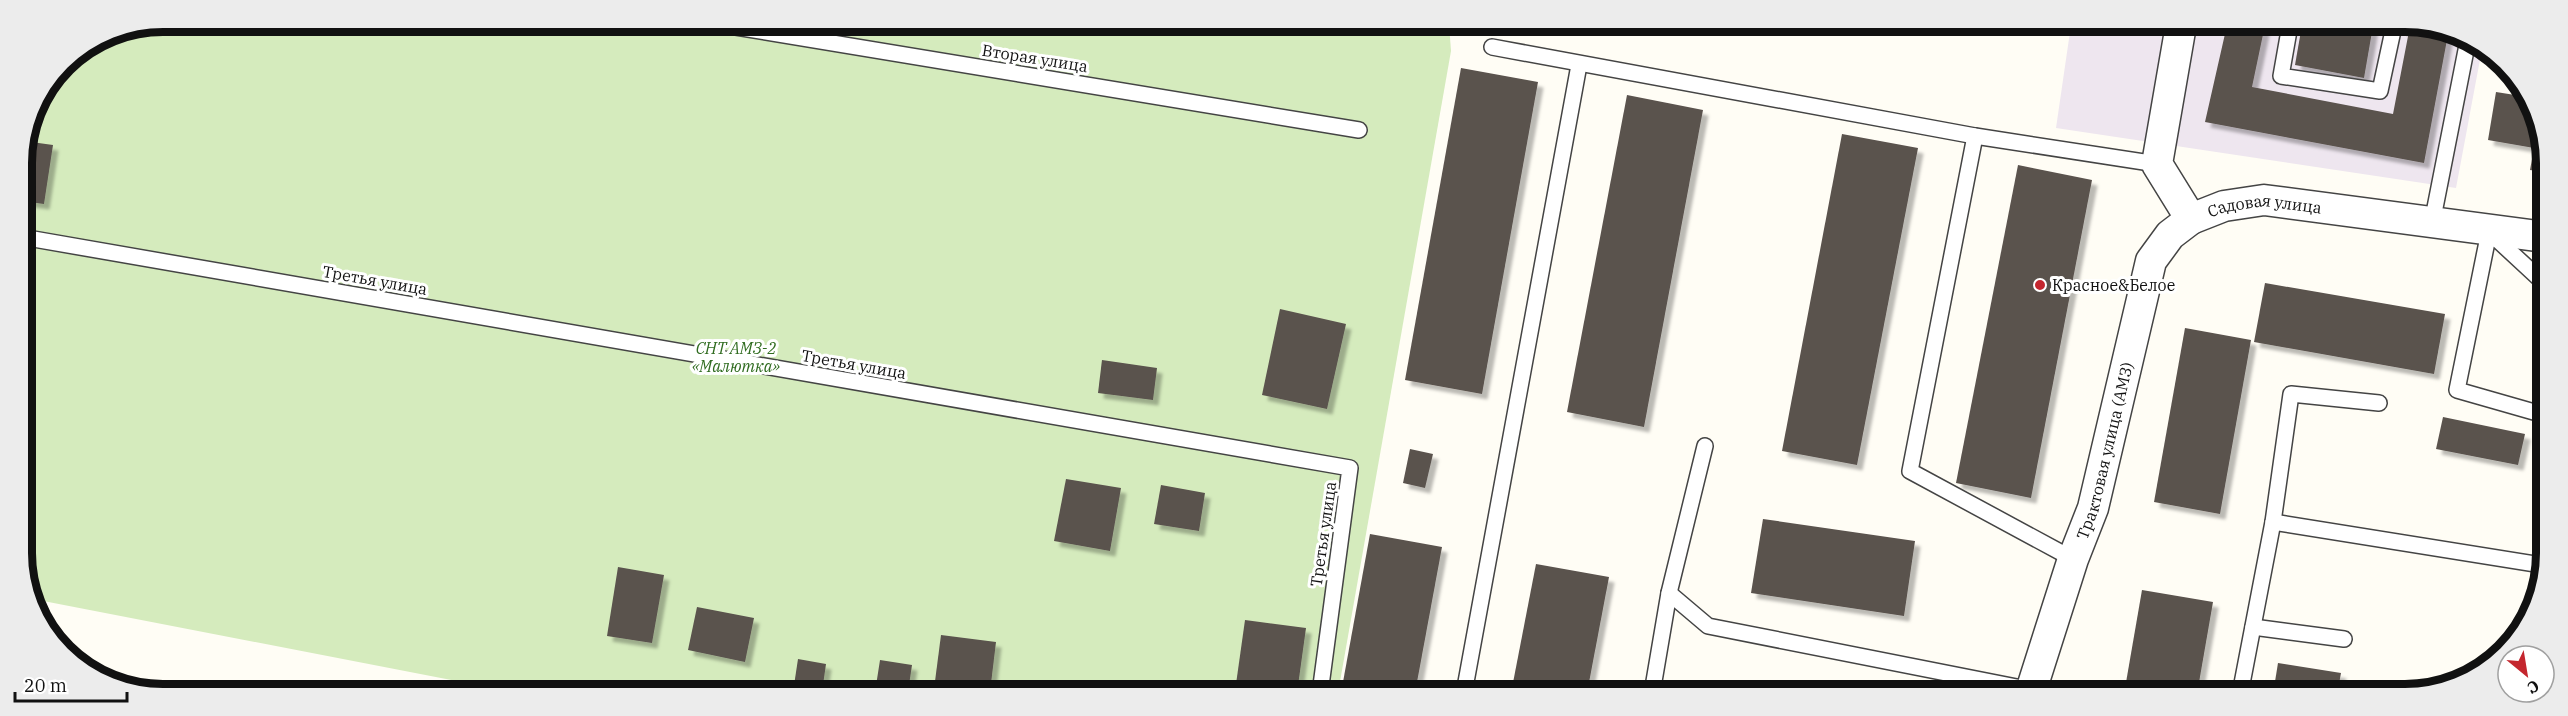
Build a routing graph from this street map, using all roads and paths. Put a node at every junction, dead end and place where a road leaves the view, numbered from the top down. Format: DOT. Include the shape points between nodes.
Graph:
graph roads {
  1 [pos="766,32"];
  2 [pos="2180,32"];
  3 [pos="2289,32"];
  4 [pos="2393,32"];
  5 [pos="1492,47"];
  6 [pos="2467,47"];
  7 [pos="1580,65"];
  8 [pos="1359,130"];
  9 [pos="1975,136"];
  10 [pos="2157,164"];
  11 [pos="2191,219"];
  12 [pos="2432,224"];
  13 [pos="2489,232"];
  14 [pos="2536,236"];
  15 [pos="32,239"];
  16 [pos="2536,276"];
  17 [pos="2379,403"];
  18 [pos="2534,412"];
  19 [pos="1705,446"];
  20 [pos="2273,522"];
  21 [pos="2073,559"];
  22 [pos="2536,564"];
  23 [pos="1669,593"];
  24 [pos="2253,627"];
  25 [pos="2344,639"];
  26 [pos="1321,684"];
  27 [pos="1466,684"];
  28 [pos="1654,684"];
  29 [pos="1992,684"];
  30 [pos="2034,684"];
  31 [pos="2242,684"];
  1 -- 8 [label="lane, Вторая улица"];
  2 -- 10 [label="street"];
  3 -- 4 [label="lane" via="2281,76 2380,91"];
  5 -- 7 [label="lane"];
  6 -- 12 [label="lane"];
  7 -- 9 [label="lane"];
  7 -- 27 [label="lane"];
  9 -- 10 [label="lane"];
  9 -- 21 [label="lane" via="1910,471"];
  10 -- 11 [label="street, Садовая улица"];
  11 -- 12 [label="street, Садовая улица" via="2224,206 2264,200"];
  11 -- 21 [label="street, Трактовая улица (АМЗ)" via="2170,235 2151,261 2093,508"];
  12 -- 13 [label="street, Садовая улица"];
  13 -- 14 [label="street, Садовая улица"];
  13 -- 16 [label="lane"];
  13 -- 18 [label="lane" via="2457,390"];
  15 -- 26 [label="lane, Третья улица" via="1350,468"];
  17 -- 20 [label="lane" via="2290,394"];
  19 -- 23 [label="lane"];
  20 -- 22 [label="lane"];
  20 -- 24 [label="lane"];
  21 -- 30 [label="street, Трактовая улица (АМЗ)"];
  23 -- 28 [label="lane"];
  23 -- 29 [label="lane" via="1708,626"];
  24 -- 25 [label="lane"];
  24 -- 31 [label="lane"];
}
